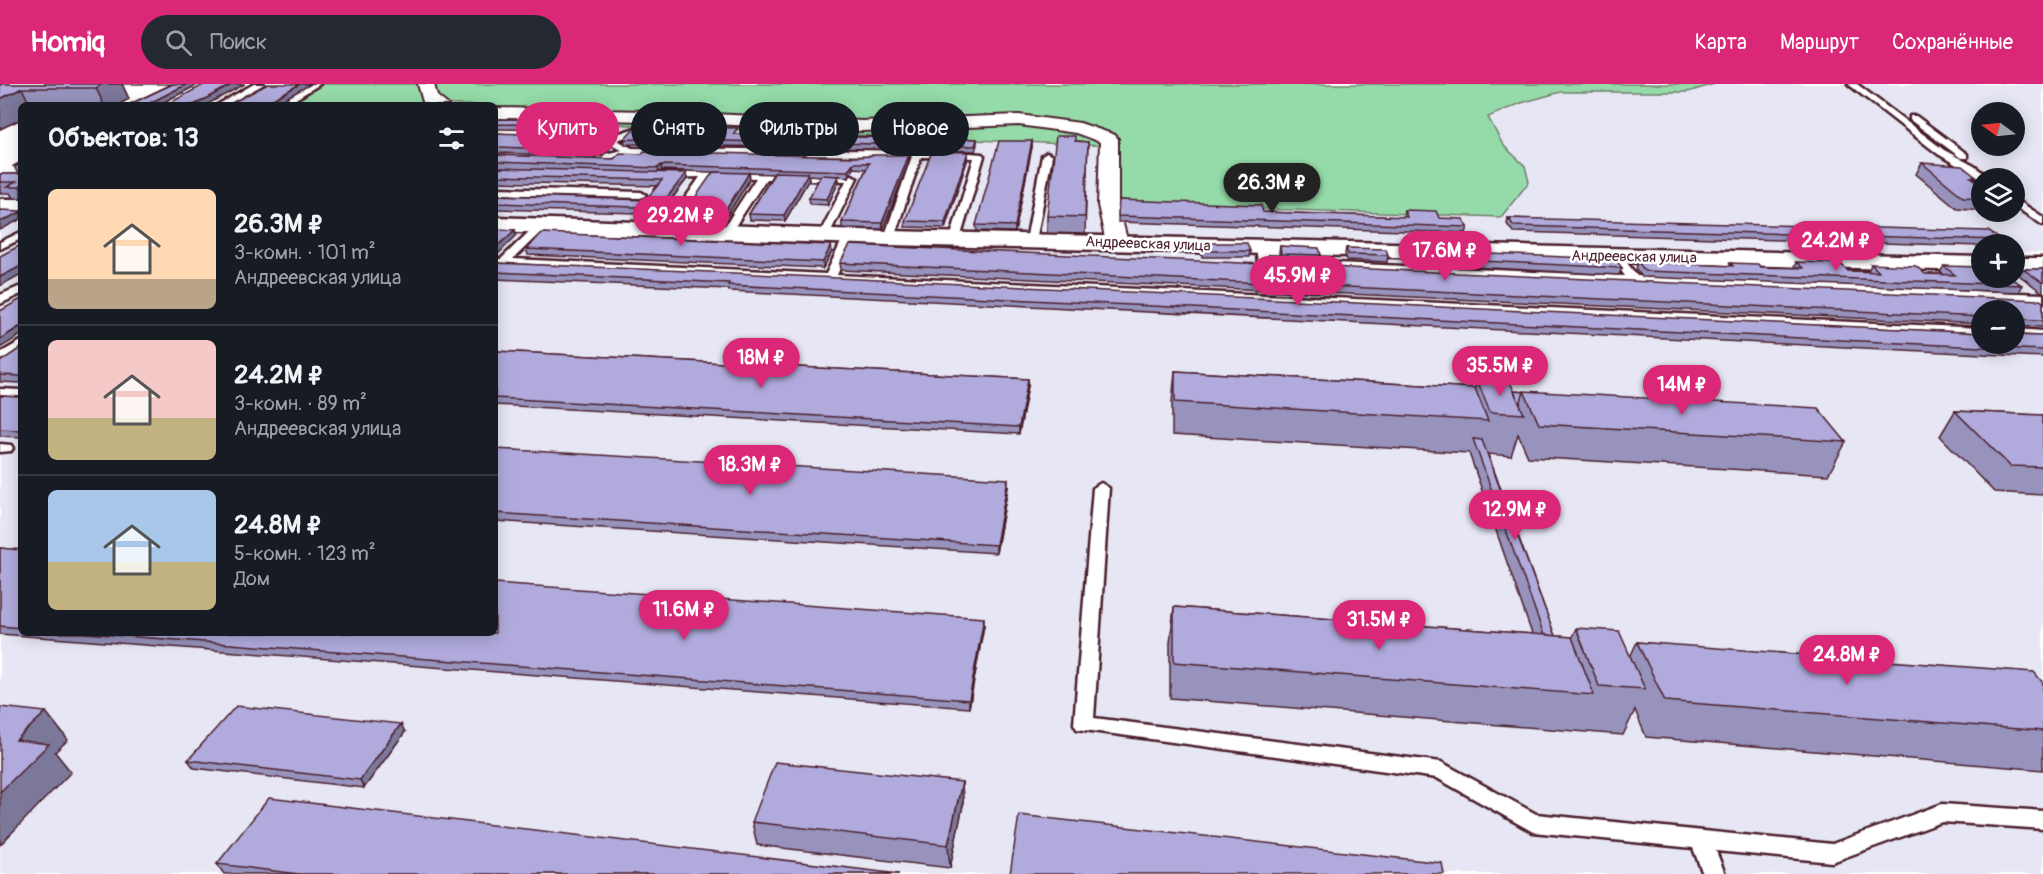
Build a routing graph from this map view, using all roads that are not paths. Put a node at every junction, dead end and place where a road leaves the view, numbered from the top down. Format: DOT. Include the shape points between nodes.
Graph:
graph roads {
  1 [pos="260,84"];
  2 [pos="316,84"];
  3 [pos="426,84"];
  4 [pos="1852,84"];
  5 [pos="1867,84"];
  6 [pos="227,102"];
  7 [pos="285,102"];
  8 [pos="435,102"];
  9 [pos="498,112"];
  10 [pos="631,115"];
  11 [pos="727,119"];
  12 [pos="498,132"];
  13 [pos="516,133"];
  14 [pos="619,144"];
  15 [pos="630,151"];
  16 [pos="871,154"];
  17 [pos="916,156"];
  18 [pos="969,156"];
  19 [pos="1047,156"];
  20 [pos="599,158"];
  21 [pos="1971,168"];
  22 [pos="707,174"];
  23 [pos="658,176"];
  24 [pos="762,177"];
  25 [pos="498,191"];
  26 [pos="641,195"];
  27 [pos="0,206"];
  28 [pos="18,206"];
  29 [pos="2025,209"];
  30 [pos="2043,222"];
  31 [pos="498,224"];
  32 [pos="541,225"];
  33 [pos="668,230"];
  34 [pos="726,232"];
  35 [pos="824,235"];
  36 [pos="849,236"];
  37 [pos="18,237"];
  38 [pos="889,238"];
  39 [pos="955,239"];
  40 [pos="1031,241"];
  41 [pos="1117,243"];
  42 [pos="0,246"];
  43 [pos="1261,247"];
  44 [pos="1617,257"];
  45 [pos="499,262"];
  46 [pos="1971,264"];
  47 [pos="2043,265"];
  48 [pos="2025,272"];
  49 [pos="830,278"];
  50 [pos="1634,280"];
  51 [pos="2025,284"];
  52 [pos="18,291"];
  53 [pos="0,300"];
  54 [pos="2041,300"];
  55 [pos="1971,331"];
  56 [pos="2025,334"];
  57 [pos="2043,335"];
  58 [pos="18,347"];
  59 [pos="0,358"];
  60 [pos="0,393"];
  61 [pos="18,394"];
  62 [pos="1101,488"];
  63 [pos="2043,820"];
  64 [pos="1701,840"];
  65 [pos="1714,874"];
  1 -- 6 [label="lane"];
  2 -- 7 [label="lane"];
  3 -- 8 [label="street" via="429,98"];
  4 -- 21 [label="lane" via="1941,152"];
  5 -- 21 [label="lane" via="1969,160"];
  9 -- 10 [label="street"];
  11 -- 41 [label="street" via="862,126 956,120 1031,122 1086,129 1109,140 1108,205"];
  12 -- 13 [label="lane"];
  14 -- 15 [label="lane"];
  15 -- 16 [label="lane"];
  15 -- 20 [label="lane"];
  17 -- 38 [label="lane"];
  18 -- 39 [label="lane" via="979,156"];
  19 -- 40 [label="lane"];
  22 -- 23 [label="lane"];
  22 -- 24 [label="lane"];
  22 -- 33 [label="lane"];
  24 -- 34 [label="lane"];
  24 -- 35 [label="lane" via="852,178"];
  25 -- 26 [label="lane"];
  27 -- 28 [label="street"];
  29 -- 30 [label="lane"];
  31 -- 32 [label="street, Андреевская улица"];
  32 -- 33 [label="street, Андреевская улица"];
  32 -- 45 [label="lane"];
  33 -- 34 [label="street, Андреевская улица"];
  34 -- 35 [label="street, Андреевская улица"];
  35 -- 36 [label="street, Андреевская улица"];
  36 -- 38 [label="street, Андреевская улица"];
  36 -- 49 [label="lane"];
  37 -- 42 [label="lane"];
  38 -- 39 [label="street, Андреевская улица"];
  39 -- 40 [label="street, Андреевская улица"];
  40 -- 41 [label="street, Андреевская улица"];
  41 -- 43 [label="street, Андреевская улица"];
  43 -- 44 [label="street, Андреевская улица"];
  43 -- 50 [label="lane" via="1264,263"];
  44 -- 46 [label="street, Андреевская улица"];
  44 -- 50 [label="lane"];
  45 -- 49 [label="lane"];
  47 -- 48 [label="street"];
  49 -- 55 [label="lane"];
  50 -- 54 [label="lane"];
  51 -- 54 [label="lane"];
  52 -- 53 [label="lane"];
  56 -- 57 [label="lane"];
  58 -- 59 [label="lane"];
  60 -- 61 [label="lane"];
  62 -- 64 [label="lane" via="1084,724 1442,770 1533,823"];
  63 -- 64 [label="lane" via="1942,813 1832,853"];
  64 -- 65 [label="lane"];
}
